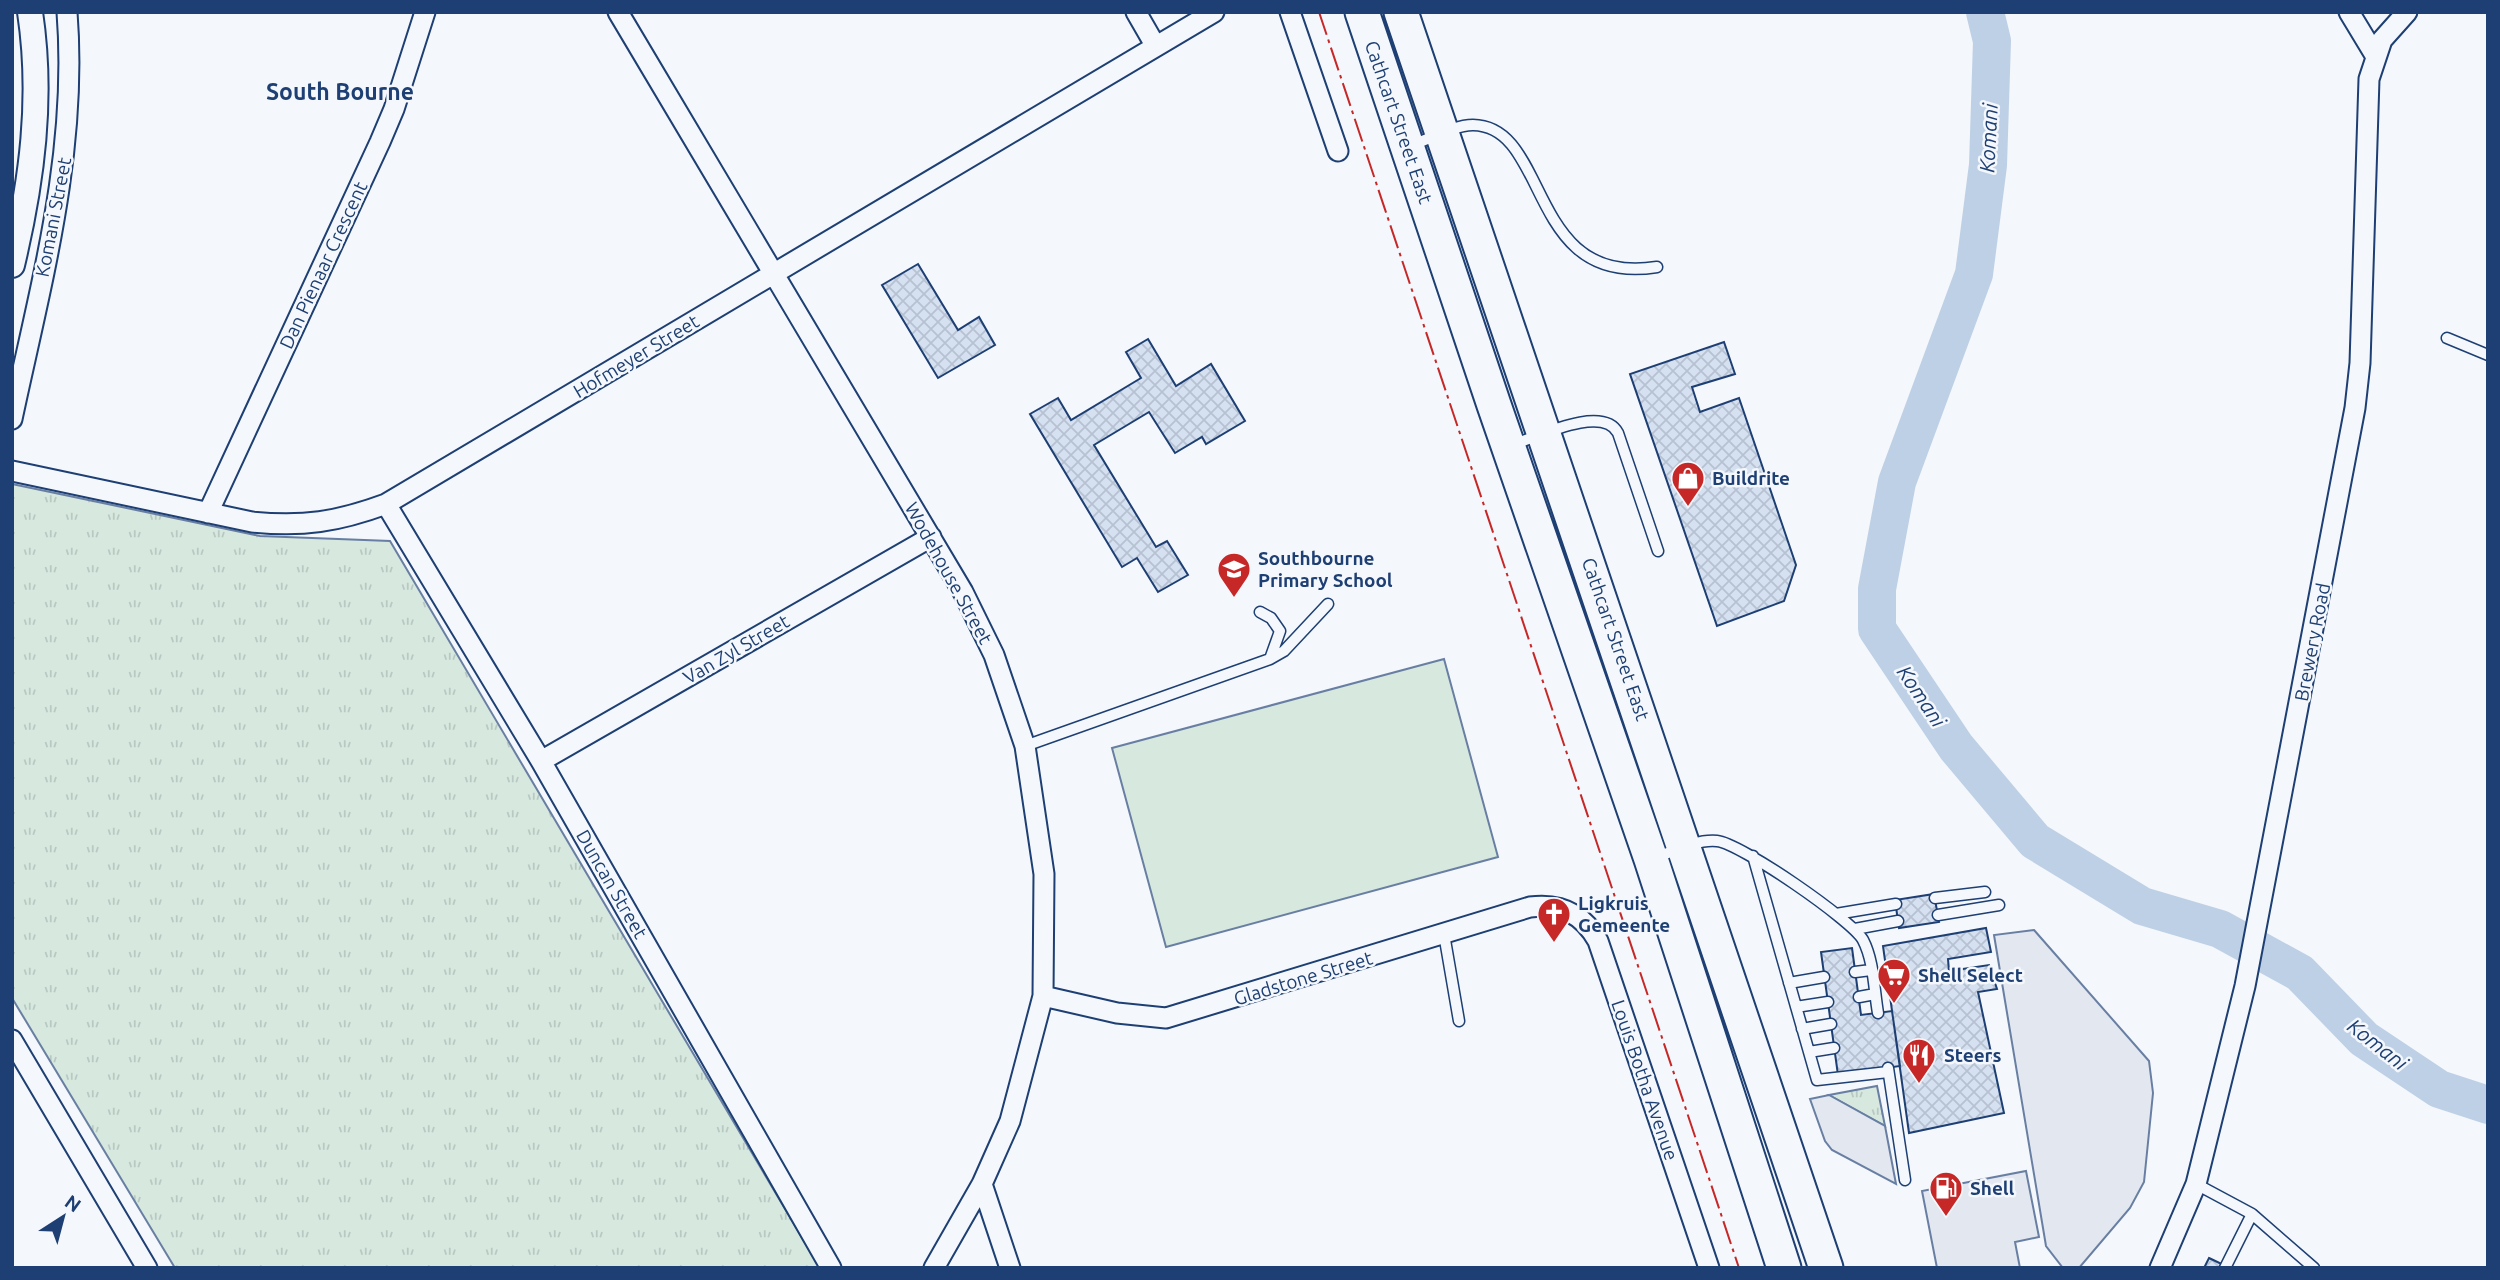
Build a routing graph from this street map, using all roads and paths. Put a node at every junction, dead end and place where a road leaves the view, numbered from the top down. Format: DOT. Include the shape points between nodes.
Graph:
graph roads {
  1 [pos="30,12"];
  2 [pos="67,12"];
  3 [pos="425,12"];
  4 [pos="618,12"];
  5 [pos="1136,12"];
  6 [pos="1214,12"];
  7 [pos="1290,12"];
  8 [pos="1362,12"];
  9 [pos="1401,12"];
  10 [pos="2349,12"];
  11 [pos="2407,12"];
  12 [pos="1155,44"];
  13 [pos="2375,55"];
  14 [pos="1443,134"];
  15 [pos="1408,146"];
  16 [pos="1338,151"];
  17 [pos="12,265"];
  18 [pos="1657,267"];
  19 [pos="772,273"];
  20 [pos="2447,338"];
  21 [pos="2488,355"];
  22 [pos="12,419"];
  23 [pos="1546,435"];
  24 [pos="1508,447"];
  25 [pos="12,471"];
  26 [pos="386,505"];
  27 [pos="208,513"];
  28 [pos="931,537"];
  29 [pos="1658,551"];
  30 [pos="1328,604"];
  31 [pos="1260,612"];
  32 [pos="1270,659"];
  33 [pos="1025,746"];
  34 [pos="541,761"];
  35 [pos="1686,847"];
  36 [pos="1753,856"];
  37 [pos="1651,859"];
  38 [pos="1986,892"];
  39 [pos="1935,898"];
  40 [pos="1896,904"];
  41 [pos="1999,905"];
  42 [pos="1561,908"];
  43 [pos="1836,914"];
  44 [pos="1938,915"];
  45 [pos="1898,922"];
  46 [pos="1855,929"];
  47 [pos="1444,934"];
  48 [pos="1871,970"];
  49 [pos="1855,972"];
  50 [pos="1824,977"];
  51 [pos="1789,983"];
  52 [pos="1875,994"];
  53 [pos="1043,996"];
  54 [pos="1858,997"];
  55 [pos="1828,1002"];
  56 [pos="1796,1007"];
  57 [pos="1878,1013"];
  58 [pos="1459,1021"];
  59 [pos="1831,1024"];
  60 [pos="1802,1029"];
  61 [pos="12,1040"];
  62 [pos="1834,1048"];
  63 [pos="1809,1052"];
  64 [pos="1905,1180"];
  65 [pos="982,1184"];
  66 [pos="2196,1184"];
  67 [pos="2252,1214"];
  68 [pos="147,1268"];
  69 [pos="831,1268"];
  70 [pos="934,1268"];
  71 [pos="1010,1268"];
  72 [pos="1709,1268"];
  73 [pos="1784,1268"];
  74 [pos="1826,1268"];
  75 [pos="2160,1268"];
  76 [pos="2225,1268"];
  77 [pos="2314,1268"];
  1 -- 17 [label="street, Komani Street" via="36,119 32,167"];
  2 -- 22 [label="street, Komani Street" via="69,112 62,178"];
  3 -- 27 [label="street, Dan Pienaar Crescent" via="380,142"];
  4 -- 19 [label="street, Wodehouse Street"];
  5 -- 12 [label="street"];
  6 -- 12 [label="street, Hofmeyer Street"];
  7 -- 16 [label="street"];
  8 -- 15 [label="highway, Cathcart Street East"];
  9 -- 14 [label="highway, Cathcart Street East"];
  10 -- 13 [label="street"];
  11 -- 13 [label="street, Brewery Road"];
  12 -- 19 [label="street, Hofmeyer Street"];
  13 -- 66 [label="street, Brewery Road" via="2369,79 2355,408 2260,917"];
  14 -- 15 [label="lane"];
  14 -- 18 [label="lane" via="1469,125 1498,134 1523,163 1557,225 1580,253 1607,268"];
  14 -- 23 [label="highway, Cathcart Street East"];
  15 -- 24 [label="highway, Cathcart Street East"];
  19 -- 26 [label="street, Hofmeyer Street"];
  19 -- 28 [label="street, Wodehouse Street"];
  20 -- 21 [label="lane"];
  23 -- 24 [label="lane"];
  23 -- 29 [label="lane" via="1590,420 1615,428"];
  23 -- 35 [label="highway, Cathcart Street East"];
  24 -- 37 [label="highway, Cathcart Street East"];
  25 -- 27 [label="street, Hofmeyer Street"];
  26 -- 27 [label="street, Hofmeyer Street" via="320,524 262,523"];
  26 -- 34 [label="street, Duncan Street"];
  28 -- 33 [label="street, Wodehouse Street" via="993,655"];
  28 -- 34 [label="street, Van Zyl Street"];
  30 -- 32 [label="lane"];
  31 -- 32 [label="lane" via="1280,631"];
  32 -- 33 [label="lane"];
  33 -- 53 [label="street, Wodehouse Street" via="1044,874"];
  34 -- 69 [label="street, Duncan Street"];
  35 -- 36 [label="lane" via="1718,841"];
  35 -- 37 [label="lane"];
  35 -- 74 [label="highway, Cathcart Street East"];
  36 -- 43 [label="lane"];
  36 -- 51 [label="lane"];
  37 -- 73 [label="highway, Cathcart Street East"];
  38 -- 39 [label="lane"];
  40 -- 43 [label="lane"];
  41 -- 44 [label="lane"];
  42 -- 47 [label="street, Gladstone Street" via="1530,907"];
  42 -- 72 [label="street, Louis Botha Avenue" via="1584,920 1598,941"];
  43 -- 46 [label="lane"];
  45 -- 46 [label="lane"];
  46 -- 48 [label="lane" via="1867,948"];
  47 -- 53 [label="street, Gladstone Street" via="1166,1018 1116,1013"];
  47 -- 58 [label="lane"];
  48 -- 49 [label="lane"];
  48 -- 52 [label="lane"];
  50 -- 51 [label="lane"];
  51 -- 56 [label="lane"];
  52 -- 54 [label="lane"];
  52 -- 57 [label="lane"];
  53 -- 65 [label="street, Wodehouse Street" via="1010,1121"];
  55 -- 56 [label="lane"];
  56 -- 60 [label="lane"];
  59 -- 60 [label="lane"];
  60 -- 63 [label="lane"];
  61 -- 68 [label="street"];
  62 -- 63 [label="lane"];
  63 -- 64 [label="lane" via="1817,1080 1888,1070"];
  65 -- 70 [label="street, Wodehouse Street"];
  65 -- 71 [label="street"];
  66 -- 67 [label="lane"];
  66 -- 75 [label="street, Brewery Road"];
  67 -- 76 [label="lane"];
  67 -- 77 [label="lane"];
}
